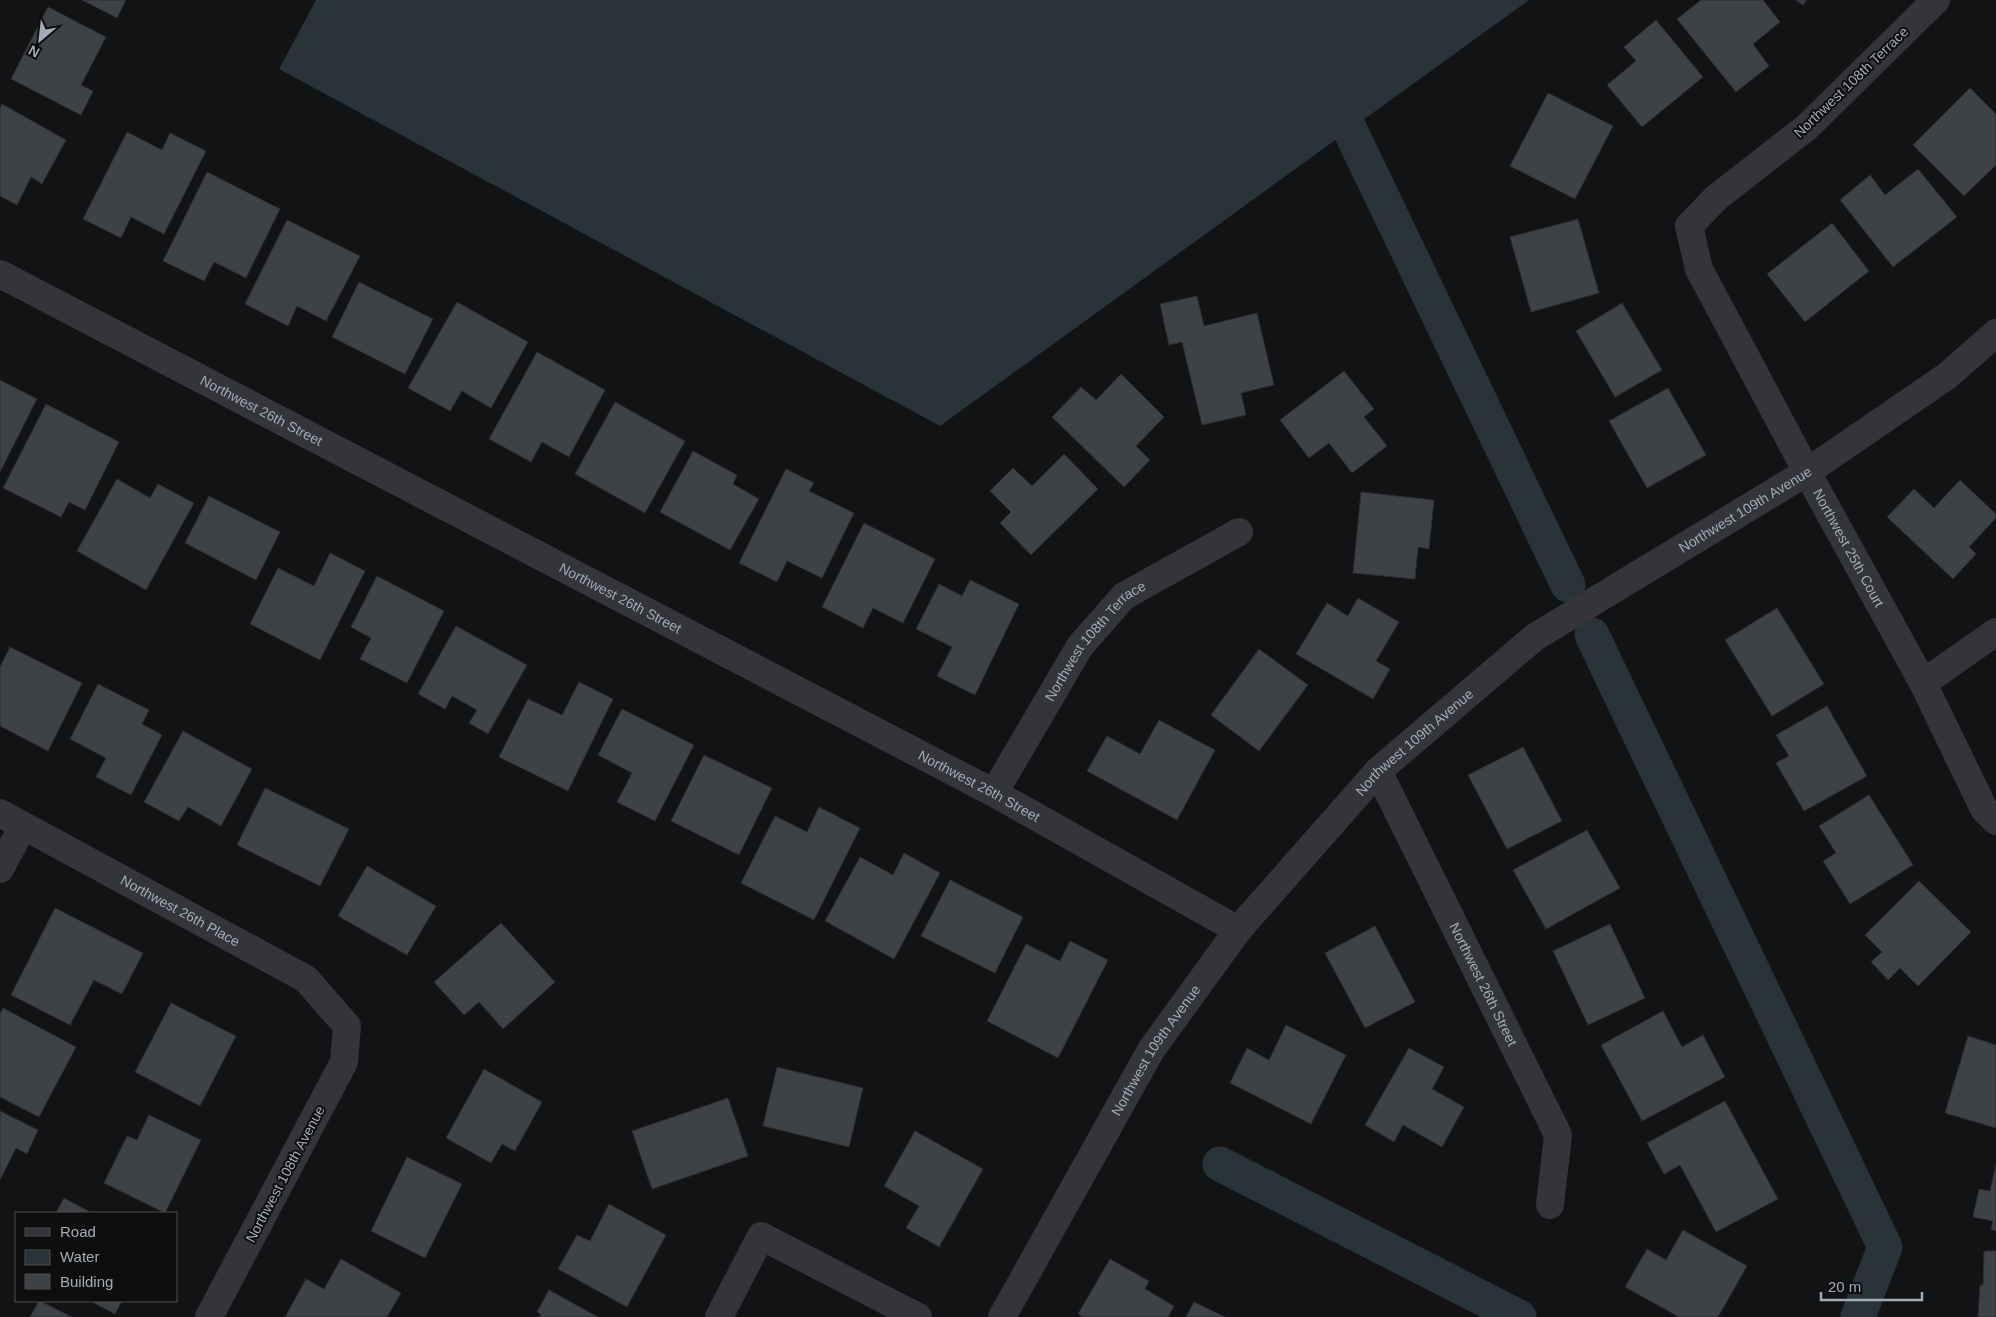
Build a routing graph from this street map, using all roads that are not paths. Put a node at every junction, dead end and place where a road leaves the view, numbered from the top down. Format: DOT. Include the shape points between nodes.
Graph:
graph roads {
  1 [pos="1936,0"];
  2 [pos="1716,198"];
  3 [pos="0,274"];
  4 [pos="1996,333"];
  5 [pos="1806,472"];
  6 [pos="1239,532"];
  7 [pos="1996,632"];
  8 [pos="1923,683"];
  9 [pos="1378,771"];
  10 [pos="994,793"];
  11 [pos="12,820"];
  12 [pos="1996,821"];
  13 [pos="0,869"];
  14 [pos="1238,930"];
  15 [pos="347,1026"];
  16 [pos="1550,1204"];
  17 [pos="209,1317"];
  18 [pos="719,1317"];
  19 [pos="918,1317"];
  20 [pos="1002,1317"];
  1 -- 2 [label="street, Northwest 108th Terrace" via="1807,127"];
  2 -- 5 [label="street, Northwest 25th Court" via="1689,226 1698,269"];
  3 -- 10 [label="street, Northwest 26th Street"];
  4 -- 5 [label="street, Northwest 109th Avenue" via="1946,376"];
  5 -- 8 [label="street, Northwest 25th Court"];
  5 -- 9 [label="street, Northwest 109th Avenue" via="1535,637"];
  6 -- 10 [label="street, Northwest 108th Terrace" via="1124,596 1080,646"];
  7 -- 8 [label="street"];
  8 -- 12 [label="street, Northwest 25th Court" via="1984,809"];
  9 -- 14 [label="street, Northwest 109th Avenue"];
  9 -- 16 [label="street, Northwest 26th Street" via="1558,1135"];
  10 -- 14 [label="street, Northwest 26th Street"];
  11 -- 13 [label="street"];
  11 -- 15 [label="street, Northwest 26th Place" via="306,979"];
  14 -- 20 [label="street, Northwest 109th Avenue" via="1151,1050"];
  15 -- 17 [label="street, Northwest 108th Avenue" via="344,1062"];
  18 -- 19 [label="street" via="762,1236"];
}
